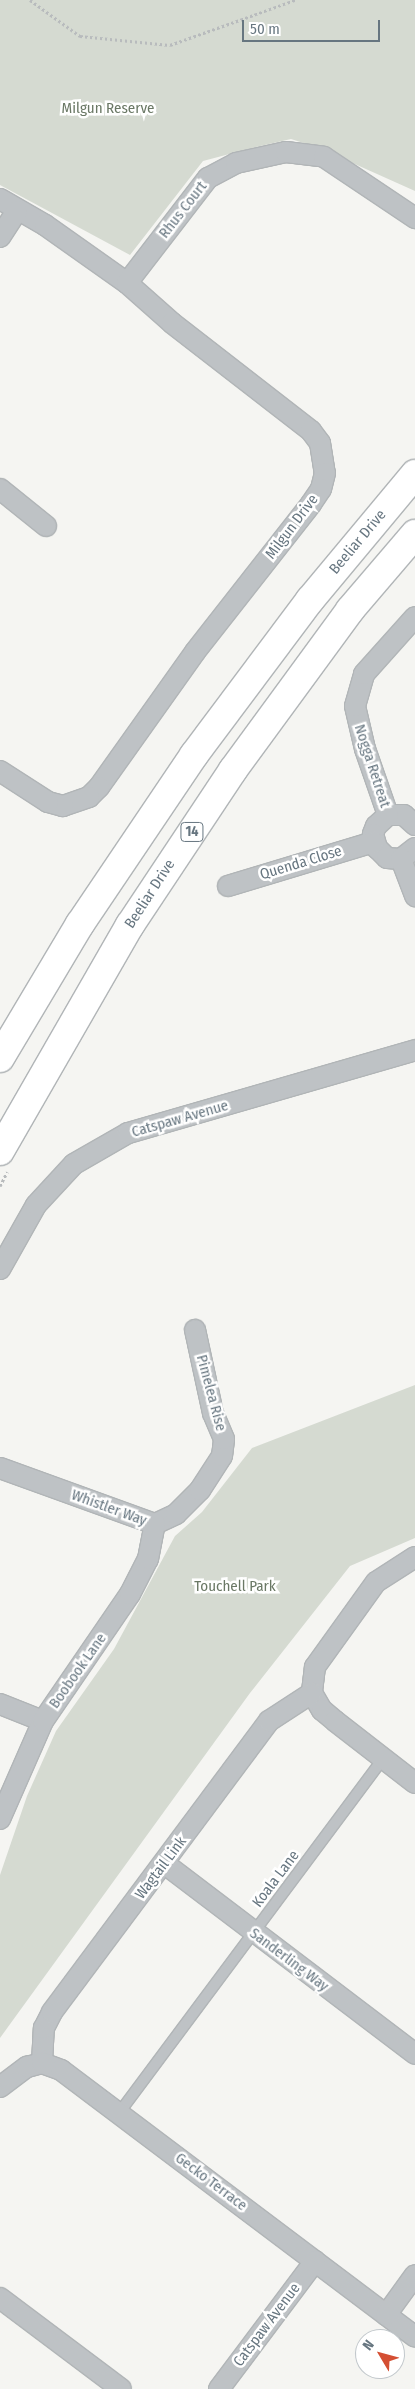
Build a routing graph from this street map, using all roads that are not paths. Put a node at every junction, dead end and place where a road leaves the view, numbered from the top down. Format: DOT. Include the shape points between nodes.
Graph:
graph roads {
  1 [pos="0,199"];
  2 [pos="17,211"];
  3 [pos="415,218"];
  4 [pos="0,237"];
  5 [pos="127,283"];
  6 [pos="415,474"];
  7 [pos="0,489"];
  8 [pos="46,526"];
  9 [pos="415,534"];
  10 [pos="415,617"];
  11 [pos="0,771"];
  12 [pos="388,816"];
  13 [pos="415,825"];
  14 [pos="374,842"];
  15 [pos="408,853"];
  16 [pos="228,886"];
  17 [pos="415,896"];
  18 [pos="415,1050"];
  19 [pos="0,1058"];
  20 [pos="0,1151"];
  21 [pos="0,1269"];
  22 [pos="195,1330"];
  23 [pos="222,1456"];
  24 [pos="0,1468"];
  25 [pos="155,1524"];
  26 [pos="415,1557"];
  27 [pos="312,1693"];
  28 [pos="0,1704"];
  29 [pos="43,1721"];
  30 [pos="384,1758"];
  31 [pos="415,1783"];
  32 [pos="0,1819"];
  33 [pos="165,1864"];
  34 [pos="253,1932"];
  35 [pos="415,2054"];
  36 [pos="42,2063"];
  37 [pos="0,2087"];
  38 [pos="119,2113"];
  39 [pos="315,2261"];
  40 [pos="415,2275"];
  41 [pos="0,2298"];
  42 [pos="386,2315"];
  43 [pos="415,2337"];
  44 [pos="121,2389"];
  45 [pos="219,2389"];
  1 -- 2 [label="street, Milgun Drive"];
  2 -- 4 [label="street"];
  2 -- 5 [label="street, Milgun Drive" via="45,225"];
  3 -- 5 [label="street, Rhus Court" via="324,157 286,152 236,163 208,178"];
  5 -- 11 [label="street, Milgun Drive" via="172,323 311,431 320,443 324,457 321,489 89,797 62,806 48,802"];
  6 -- 19 [label="highway, Beeliar Drive" via="310,600 194,755 80,924"];
  7 -- 8 [label="street"];
  9 -- 20 [label="highway, Beeliar Drive / 14" via="350,610 233,770 130,925"];
  10 -- 12 [label="street, Nogga Retreat" via="364,674 355,706 365,749"];
  12 -- 13 [label="street" via="404,815"];
  12 -- 14 [label="street" via="376,826"];
  14 -- 15 [label="street" via="381,854"];
  14 -- 16 [label="street, Quenda Close"];
  15 -- 17 [label="street"];
  18 -- 21 [label="street, Catspaw Avenue" via="128,1133 74,1164 36,1205"];
  22 -- 23 [label="street, Pimelea Rise" via="213,1413 224,1439"];
  23 -- 25 [label="street, Whistler Way" via="200,1490 176,1514"];
  24 -- 25 [label="street, Whistler Way"];
  25 -- 29 [label="street, Boobook Lane" via="148,1559 130,1594"];
  26 -- 27 [label="street" via="376,1582 315,1667"];
  27 -- 30 [label="street" via="322,1710"];
  27 -- 33 [label="street, Wagtail Link" via="269,1721"];
  28 -- 29 [label="street"];
  29 -- 32 [label="street, Boobook Lane"];
  30 -- 31 [label="street"];
  30 -- 34 [label="lane, Koala Lane"];
  33 -- 34 [label="street, Sanderling Way"];
  33 -- 36 [label="street, Wagtail Link" via="52,2012 44,2028"];
  34 -- 35 [label="street, Sanderling Way"];
  34 -- 38 [label="lane, Koala Lane"];
  36 -- 37 [label="street" via="26,2066"];
  36 -- 38 [label="street, Gecko Terrace" via="61,2070"];
  38 -- 39 [label="street, Gecko Terrace"];
  39 -- 42 [label="street, Gecko Terrace"];
  39 -- 45 [label="street, Catspaw Avenue"];
  40 -- 42 [label="street"];
  41 -- 44 [label="street"];
  42 -- 43 [label="street, Gecko Terrace"];
}
